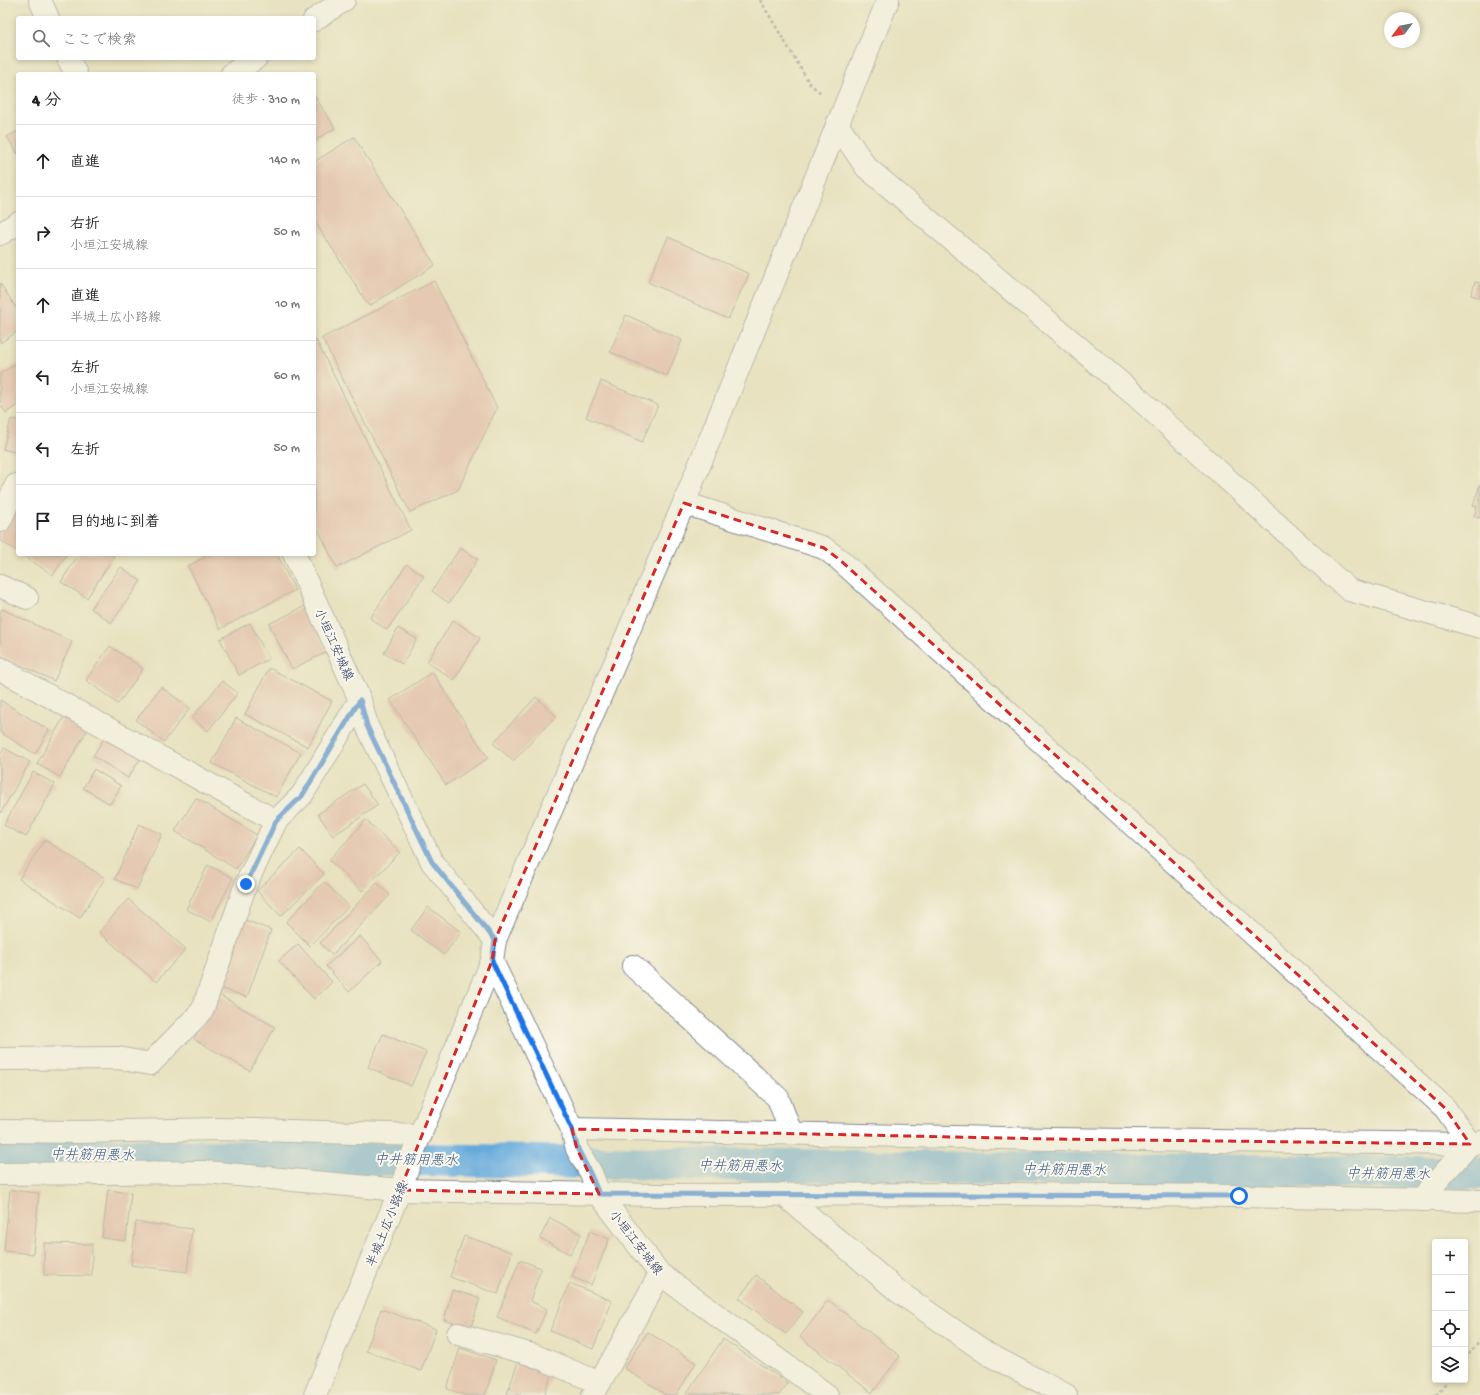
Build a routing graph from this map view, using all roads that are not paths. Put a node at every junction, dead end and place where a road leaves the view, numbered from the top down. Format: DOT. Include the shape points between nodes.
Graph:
graph roads {
  1 [pos="40,0"];
  2 [pos="344,0"];
  3 [pos="888,0"];
  4 [pos="47,16"];
  5 [pos="316,19"];
  6 [pos="69,60"];
  7 [pos="253,60"];
  8 [pos="75,72"];
  9 [pos="235,72"];
  10 [pos="840,117"];
  11 [pos="16,224"];
  12 [pos="0,234"];
  13 [pos="16,485"];
  14 [pos="684,503"];
  15 [pos="0,521"];
  16 [pos="295,556"];
  17 [pos="0,586"];
  18 [pos="27,598"];
  19 [pos="1480,627"];
  20 [pos="0,669"];
  21 [pos="360,700"];
  22 [pos="276,821"];
  23 [pos="493,950"];
  24 [pos="634,966"];
  25 [pos="0,1059"];
  26 [pos="0,1130"];
  27 [pos="791,1133"];
  28 [pos="575,1139"];
  29 [pos="419,1140"];
  30 [pos="1475,1143"];
  31 [pos="0,1174"];
  32 [pos="400,1190"];
  33 [pos="599,1194"];
  34 [pos="783,1194"];
  35 [pos="1420,1200"];
  36 [pos="1480,1201"];
  37 [pos="660,1274"];
  38 [pos="458,1334"];
  39 [pos="596,1389"];
  40 [pos="315,1395"];
  41 [pos="827,1395"];
  42 [pos="1066,1395"];
  1 -- 4 [label="street"];
  2 -- 5 [label="street"];
  3 -- 10 [label="street, 半城土広小路線"];
  6 -- 8 [label="street"];
  7 -- 9 [label="street"];
  10 -- 14 [label="street, 半城土広小路線"];
  10 -- 19 [label="street" via="866,167 1136,396 1349,590"];
  11 -- 12 [label="street"];
  13 -- 15 [label="street"];
  14 -- 23 [label="street, 半城土広小路線"];
  14 -- 30 [label="street" via="824,548 840,560 1445,1108"];
  16 -- 21 [label="street, 小垣江安城線"];
  17 -- 18 [label="street"];
  20 -- 22 [label="street"];
  21 -- 22 [label="street" via="302,796"];
  21 -- 23 [label="street, 小垣江安城線" via="367,726 432,862"];
  22 -- 25 [label="street" via="246,884 202,1011 150,1064 118,1058"];
  23 -- 28 [label="street, 小垣江安城線"];
  23 -- 29 [label="street, 半城土広小路線"];
  24 -- 27 [label="street" via="778,1098"];
  26 -- 29 [label="street" via="220,1130"];
  27 -- 28 [label="street"];
  27 -- 30 [label="street" via="1051,1140"];
  28 -- 33 [label="street, 小垣江安城線"];
  29 -- 32 [label="street, 半城土広小路線"];
  30 -- 35 [label="street"];
  31 -- 32 [label="street" via="206,1172"];
  32 -- 33 [label="street"];
  32 -- 40 [label="street, 半城土広小路線"];
  33 -- 34 [label="street"];
  33 -- 37 [label="street, 小垣江安城線"];
  34 -- 35 [label="street" via="1231,1196"];
  34 -- 42 [label="street" via="905,1296 988,1354"];
  35 -- 36 [label="street"];
  37 -- 39 [label="street"];
  37 -- 41 [label="street, 小垣江安城線"];
  38 -- 39 [label="street" via="532,1355"];
}
